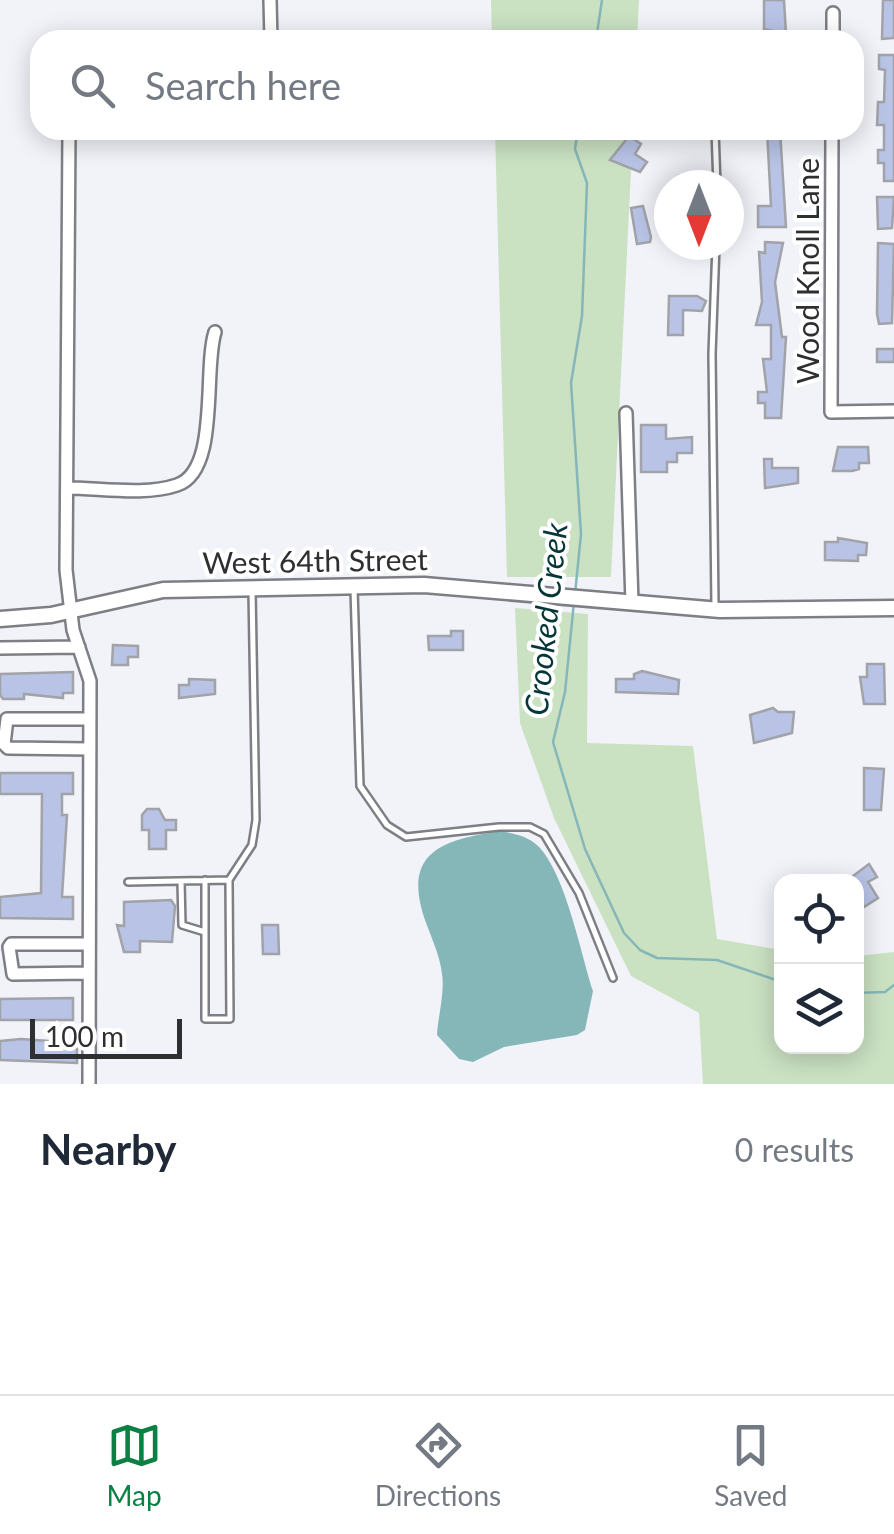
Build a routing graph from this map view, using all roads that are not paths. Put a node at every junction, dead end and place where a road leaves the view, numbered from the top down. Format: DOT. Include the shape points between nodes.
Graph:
graph roads {
  1 [pos="270,0"];
  2 [pos="833,13"];
  3 [pos="271,30"];
  4 [pos="833,30"];
  5 [pos="69,140"];
  6 [pos="715,140"];
  7 [pos="832,140"];
  8 [pos="716,170"];
  9 [pos="715,260"];
  10 [pos="215,332"];
  11 [pos="894,411"];
  12 [pos="626,413"];
  13 [pos="67,488"];
  14 [pos="354,586"];
  15 [pos="252,588"];
  16 [pos="632,604"];
  17 [pos="894,608"];
  18 [pos="714,609"];
  19 [pos="71,611"];
  20 [pos="0,618"];
  21 [pos="79,647"];
  22 [pos="0,648"];
  23 [pos="90,719"];
  24 [pos="90,749"];
  25 [pos="181,880"];
  26 [pos="205,880"];
  27 [pos="229,880"];
  28 [pos="128,882"];
  29 [pos="205,932"];
  30 [pos="90,944"];
  31 [pos="90,973"];
  32 [pos="614,978"];
  33 [pos="89,1084"];
  1 -- 3 [label="street"];
  2 -- 4 [label="street"];
  5 -- 13 [label="street"];
  6 -- 8 [label="lane"];
  7 -- 11 [label="street, Wood Knoll Lane" via="831,412"];
  9 -- 18 [label="lane"];
  10 -- 13 [label="street" via="207,365 206,440 193,474 180,485 159,488"];
  12 -- 16 [label="street"];
  13 -- 19 [label="street"];
  14 -- 15 [label="street, West 64th Street"];
  14 -- 16 [label="street, West 64th Street" via="424,584"];
  14 -- 32 [label="lane" via="360,786 387,824 406,837 498,827 544,834 579,893"];
  15 -- 19 [label="street, West 64th Street" via="163,590"];
  15 -- 27 [label="lane" via="256,820 252,845"];
  16 -- 18 [label="street, West 64th Street"];
  17 -- 18 [label="street, West 64th Street"];
  19 -- 20 [label="street, West 64th Street"];
  19 -- 21 [label="street"];
  21 -- 22 [label="street"];
  21 -- 23 [label="street" via="90,674"];
  23 -- 24 [label="street"];
  23 -- 24 [label="street" via="4,721 8,748"];
  24 -- 30 [label="street"];
  25 -- 26 [label="lane"];
  25 -- 28 [label="lane"];
  25 -- 29 [label="lane" via="182,925"];
  26 -- 27 [label="lane"];
  26 -- 29 [label="lane"];
  27 -- 29 [label="lane" via="230,1019 206,1019"];
  30 -- 31 [label="street"];
  30 -- 31 [label="street" via="12,944 9,970"];
  31 -- 33 [label="street"];
}
